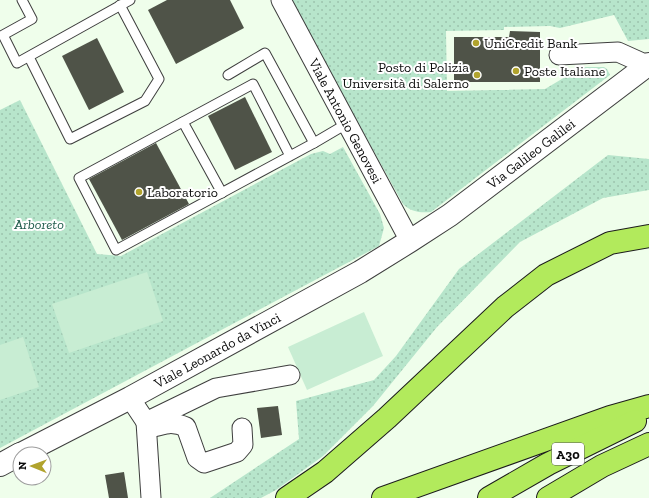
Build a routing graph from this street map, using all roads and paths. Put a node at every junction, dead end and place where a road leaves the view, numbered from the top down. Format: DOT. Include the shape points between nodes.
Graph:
graph roads {
  1 [pos="22,0"];
  2 [pos="130,0"];
  3 [pos="281,0"];
  4 [pos="120,5"];
  5 [pos="559,55"];
  6 [pos="28,57"];
  7 [pos="648,64"];
  8 [pos="228,75"];
  9 [pos="183,122"];
  10 [pos="348,124"];
  11 [pos="314,143"];
  12 [pos="290,156"];
  13 [pos="222,193"];
  14 [pos="649,236"];
  15 [pos="410,241"];
  16 [pos="290,375"];
  17 [pos="130,398"];
  18 [pos="649,406"];
  19 [pos="649,415"];
  20 [pos="146,426"];
  21 [pos="242,428"];
  22 [pos="649,444"];
  23 [pos="36,446"];
  24 [pos="12,458"];
  25 [pos="0,465"];
  26 [pos="151,498"];
  27 [pos="287,498"];
  28 [pos="383,498"];
  29 [pos="489,498"];
  30 [pos="548,498"];
  1 -- 6 [label="lane" via="32,19 3,35 17,63"];
  2 -- 4 [label="lane"];
  3 -- 10 [label="street, Viale Antonio Genovesi"];
  4 -- 6 [label="lane"];
  4 -- 6 [label="lane" via="160,79 145,101 70,139"];
  5 -- 7 [label="street" via="618,52"];
  7 -- 15 [label="street, Via Galileo Galilei" via="450,215"];
  8 -- 11 [label="lane" via="265,53"];
  9 -- 12 [label="lane" via="253,84"];
  9 -- 13 [label="lane"];
  9 -- 13 [label="lane" via="79,178 116,250"];
  10 -- 11 [label="lane"];
  10 -- 15 [label="street, Viale Antonio Genovesi"];
  11 -- 12 [label="lane"];
  12 -- 13 [label="lane"];
  14 -- 27 [label="highway" via="610,243 546,275 505,307 387,418 325,472"];
  15 -- 17 [label="street, Viale Leonardo da Vinci" via="360,272"];
  16 -- 20 [label="street" via="216,388"];
  17 -- 20 [label="street"];
  17 -- 23 [label="street, Viale Leonardo da Vinci"];
  18 -- 28 [label="highway" via="610,417"];
  19 -- 29 [label="highway, A30" via="548,464"];
  20 -- 21 [label="street" via="166,423 186,427 196,458 204,463 237,452 243,445"];
  20 -- 26 [label="street"];
  22 -- 30 [label="highway, A30" via="602,466"];
  24 -- 25 [label="street, Viale Leonardo da Vinci"];
}
